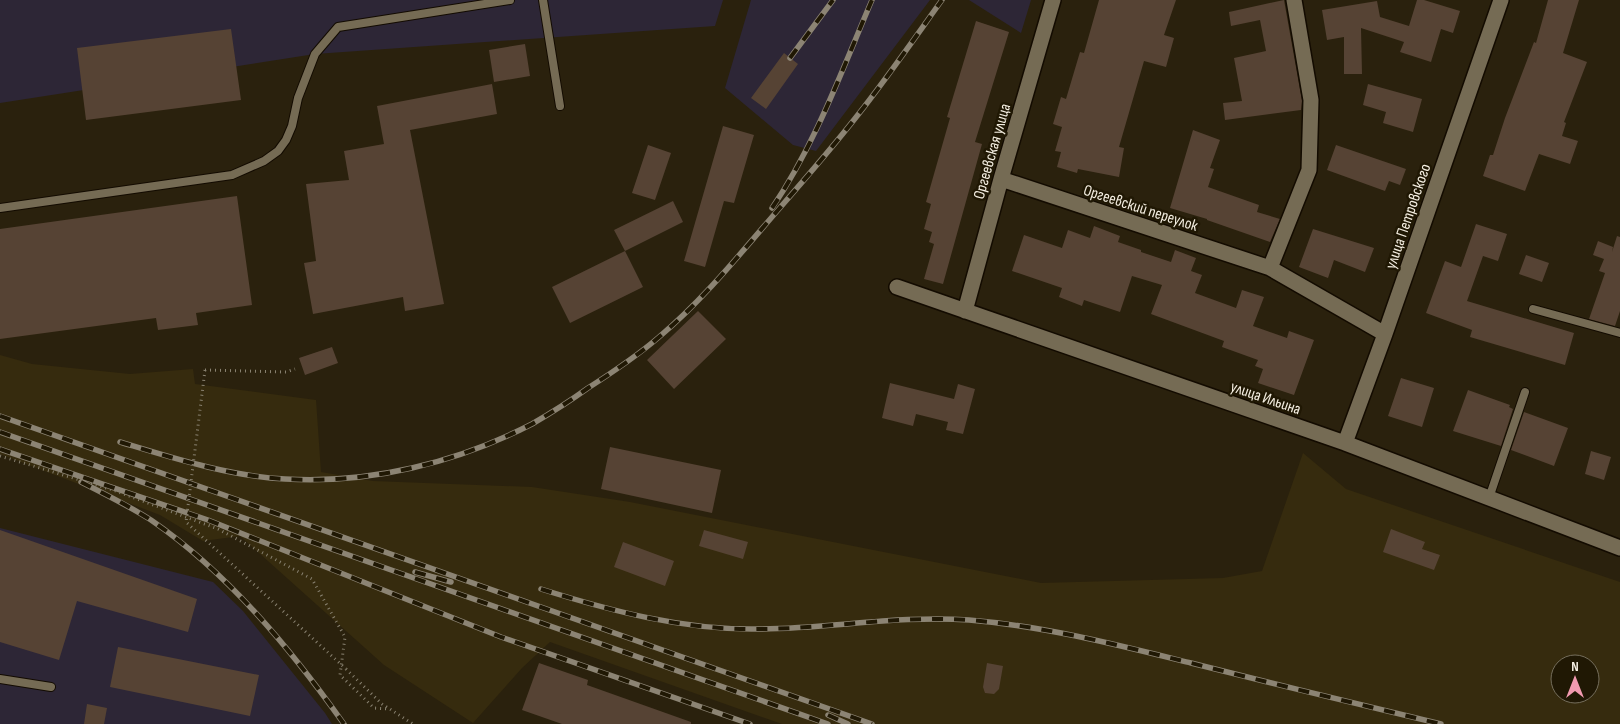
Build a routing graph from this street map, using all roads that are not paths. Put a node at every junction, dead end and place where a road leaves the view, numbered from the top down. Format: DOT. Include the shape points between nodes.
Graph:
graph roads {
  1 [pos="510,0"];
  2 [pos="543,0"];
  3 [pos="1053,0"];
  4 [pos="1294,0"];
  5 [pos="1502,0"];
  6 [pos="560,106"];
  7 [pos="1001,180"];
  8 [pos="0,208"];
  9 [pos="1270,268"];
  10 [pos="897,287"];
  11 [pos="1533,309"];
  12 [pos="965,312"];
  13 [pos="1620,333"];
  14 [pos="1385,334"];
  15 [pos="1525,392"];
  16 [pos="1345,443"];
  17 [pos="1489,498"];
  18 [pos="1619,546"];
  19 [pos="0,679"];
  20 [pos="51,686"];
  1 -- 8 [label="lane" via="338,27 315,54 298,98 292,126 278,152 232,175"];
  2 -- 6 [label="lane"];
  3 -- 7 [label="street, Оргеевская улица"];
  4 -- 9 [label="street" via="1311,100 1309,170"];
  5 -- 14 [label="street, улица Петровского"];
  7 -- 9 [label="street, Оргеевский переулок"];
  7 -- 12 [label="street, Оргеевская улица"];
  9 -- 14 [label="street, Оргеевский переулок"];
  10 -- 12 [label="street, улица Ильина"];
  11 -- 13 [label="lane"];
  12 -- 16 [label="street, улица Ильина"];
  14 -- 16 [label="street, улица Петровского"];
  15 -- 17 [label="lane"];
  16 -- 17 [label="street, улица Ильина"];
  17 -- 18 [label="street, улица Ильина"];
  19 -- 20 [label="lane"];
}
